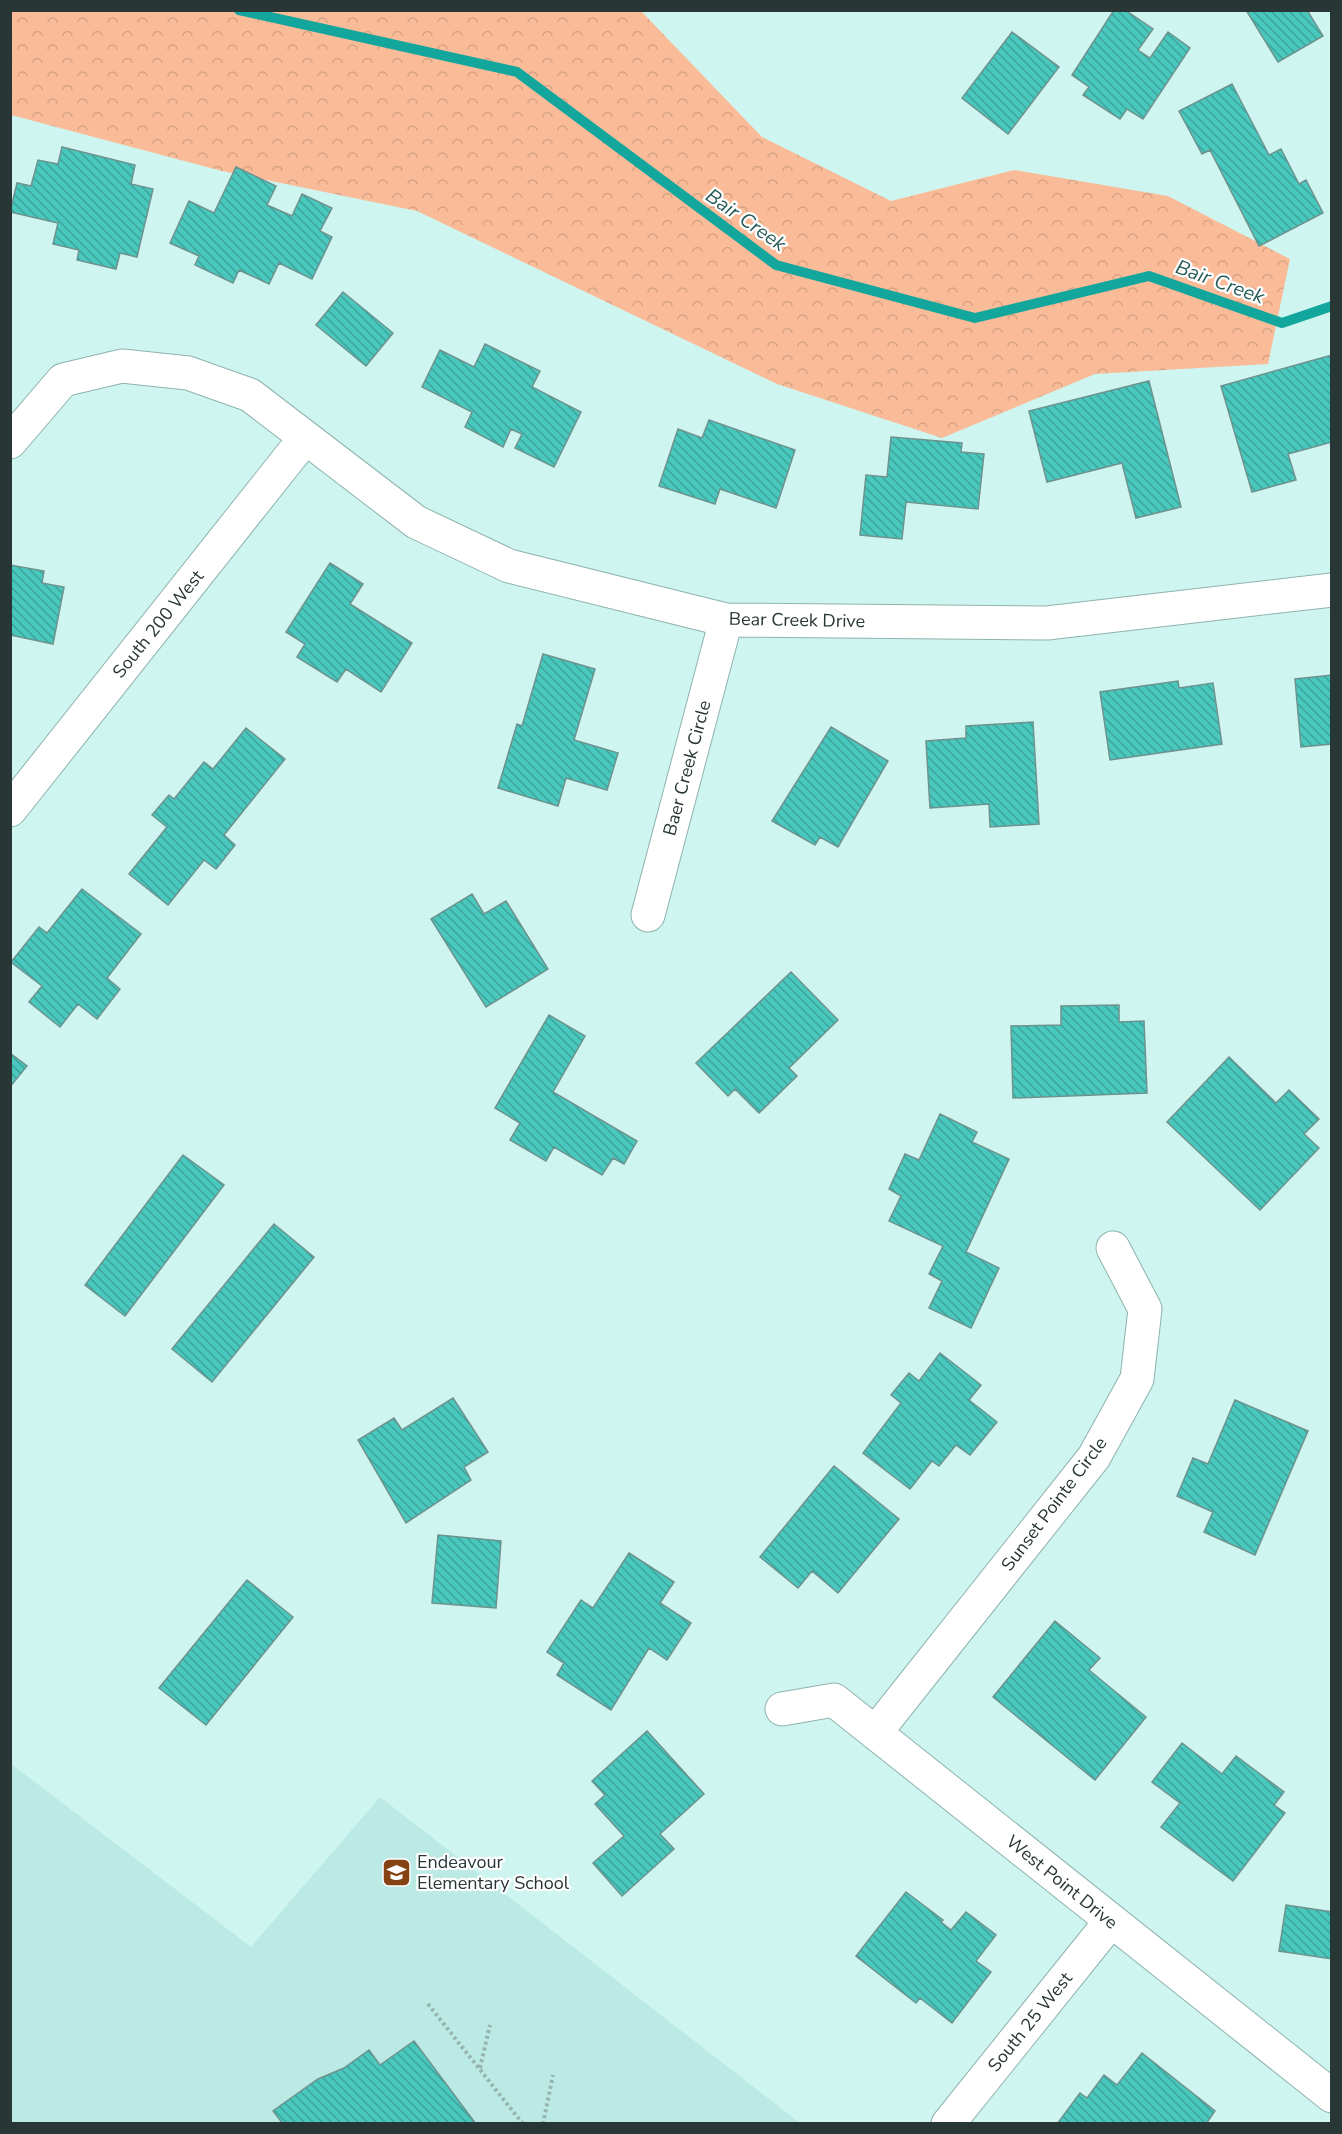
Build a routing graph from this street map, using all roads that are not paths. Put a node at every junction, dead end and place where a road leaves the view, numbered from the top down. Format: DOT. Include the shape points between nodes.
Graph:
graph roads {
  1 [pos="305,438"];
  2 [pos="10,442"];
  3 [pos="1332,590"];
  4 [pos="726,620"];
  5 [pos="10,810"];
  6 [pos="648,915"];
  7 [pos="1113,1248"];
  8 [pos="782,1709"];
  9 [pos="875,1733"];
  10 [pos="1111,1921"];
  11 [pos="1332,2096"];
  12 [pos="948,2124"];
  1 -- 2 [label="street, Bear Creek Drive" via="250,395 188,374 122,366 63,380"];
  1 -- 4 [label="street, Bear Creek Drive" via="416,522 509,566"];
  1 -- 5 [label="street, South 200 West"];
  3 -- 4 [label="street, Bear Creek Drive" via="1047,623"];
  4 -- 6 [label="street, Baer Creek Circle"];
  7 -- 9 [label="street, Sunset Pointe Circle" via="1145,1309 1137,1379 1094,1457"];
  8 -- 9 [label="street, West Point Drive" via="834,1700"];
  9 -- 10 [label="street, West Point Drive"];
  10 -- 11 [label="street, West Point Drive"];
  10 -- 12 [label="street, South 25 West"];
}
